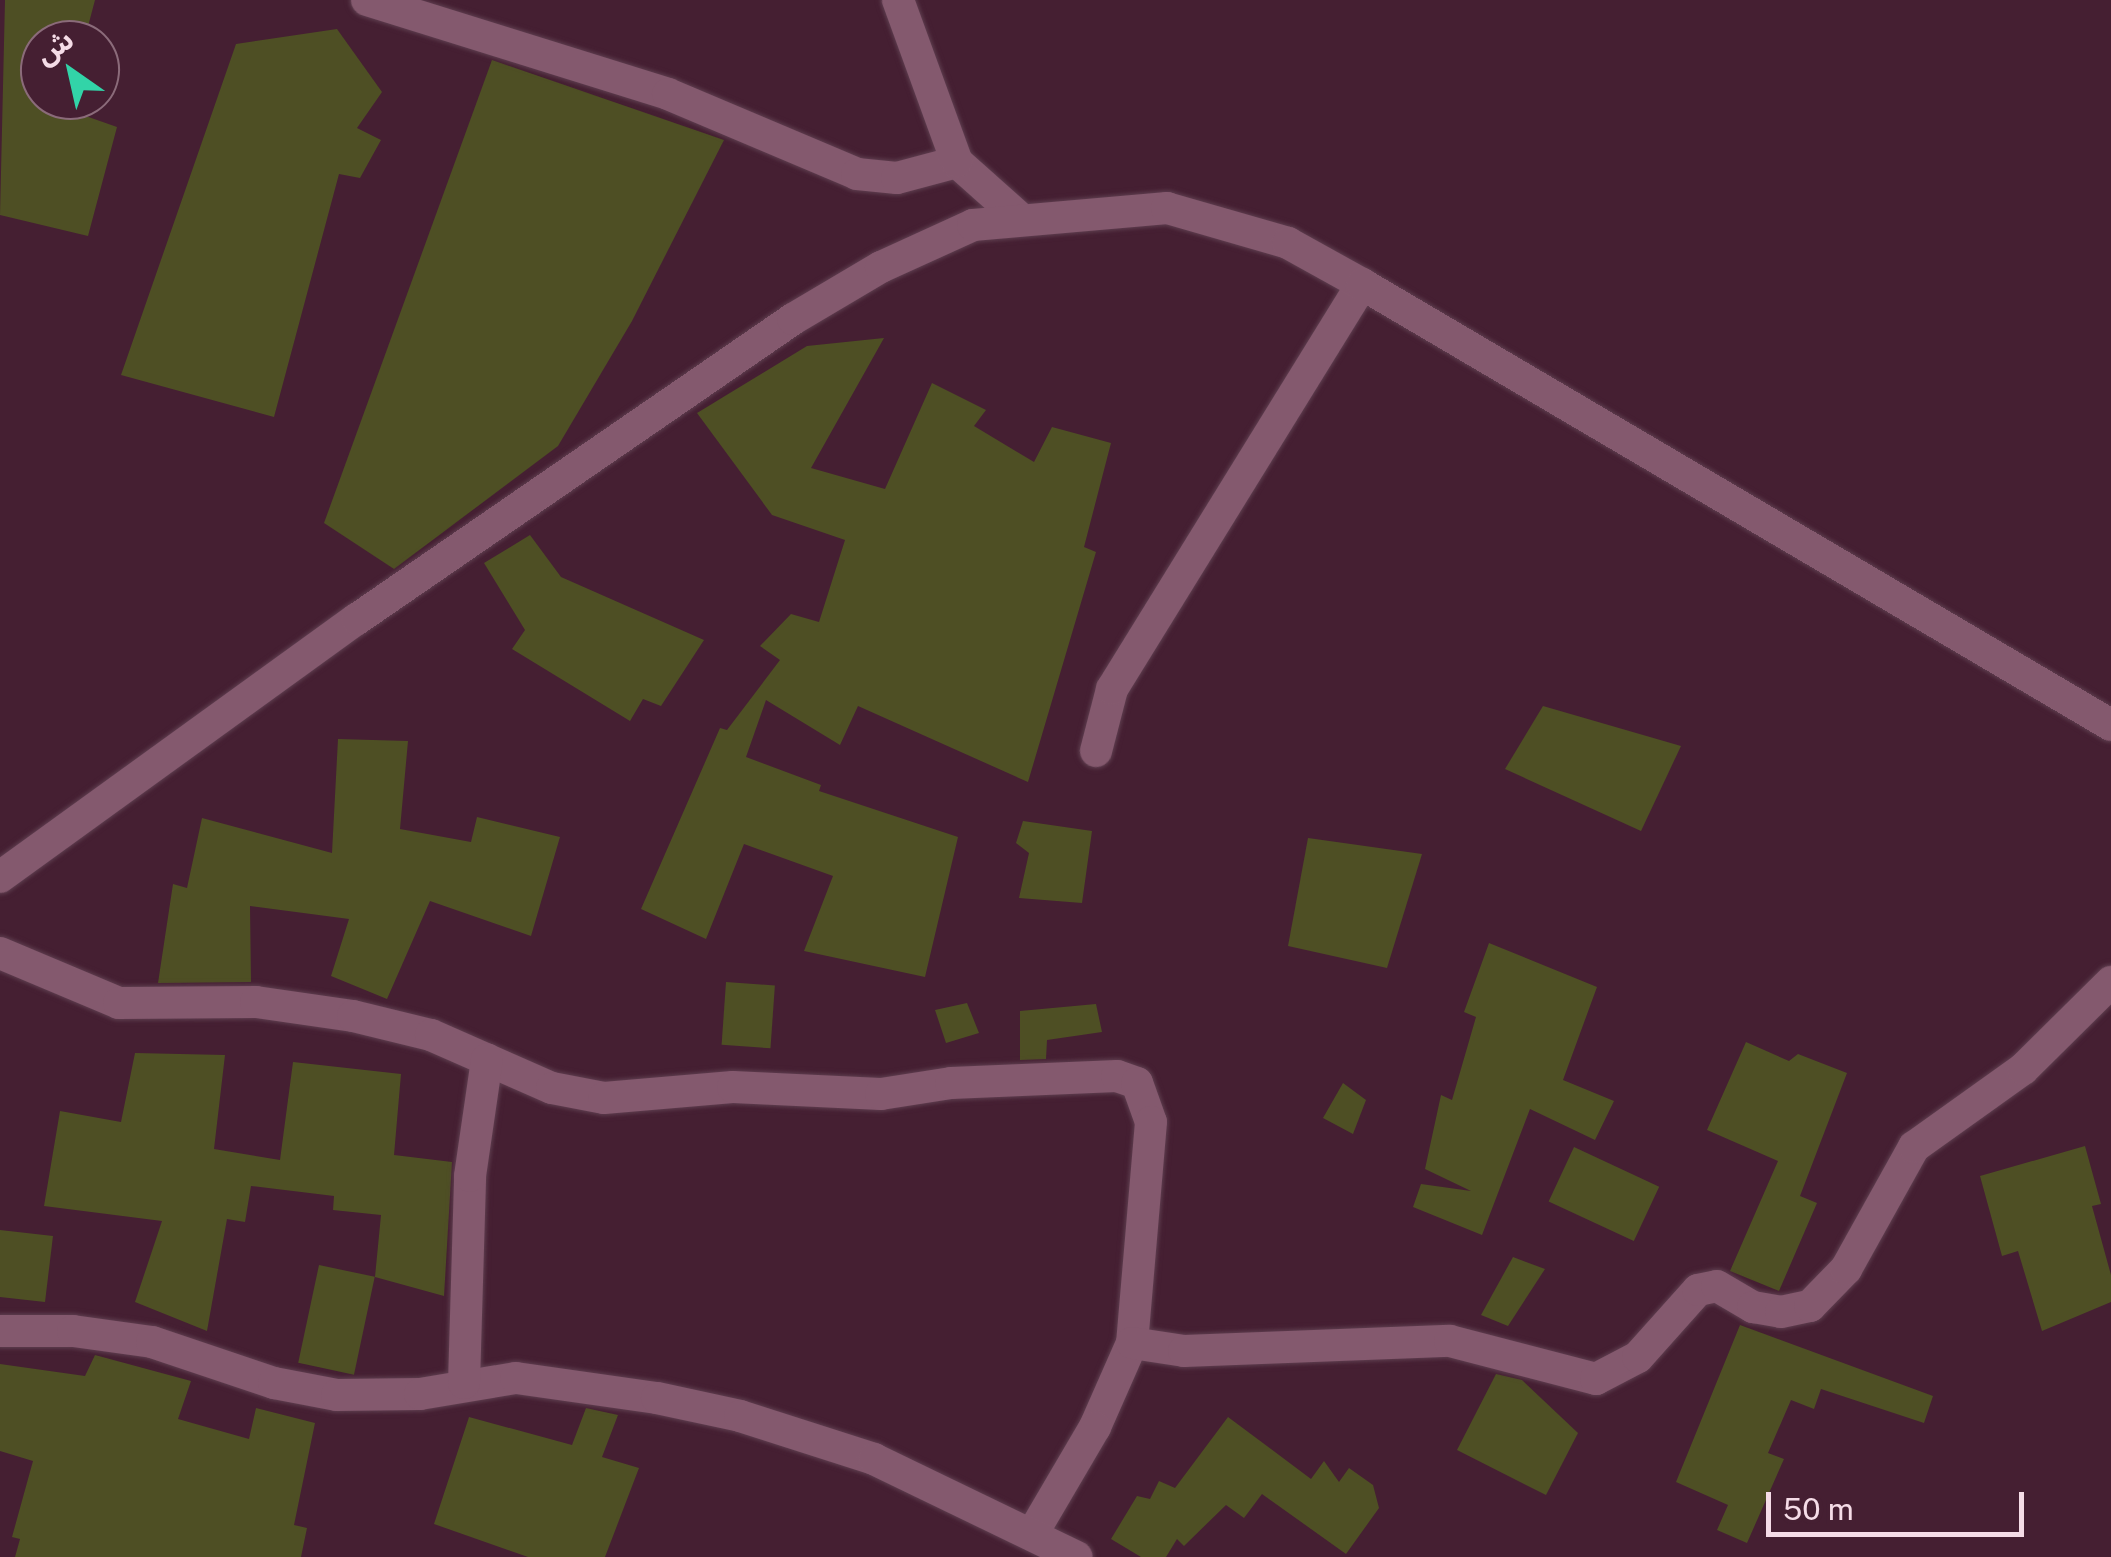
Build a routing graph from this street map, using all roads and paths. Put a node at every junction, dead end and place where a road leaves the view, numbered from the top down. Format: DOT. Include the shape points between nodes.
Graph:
graph roads {
  1 [pos="366,0"];
  2 [pos="898,0"];
  3 [pos="958,162"];
  4 [pos="1021,219"];
  5 [pos="1362,284"];
  6 [pos="2111,726"];
  7 [pos="1096,750"];
  8 [pos="0,877"];
  9 [pos="0,953"];
  10 [pos="2111,982"];
  11 [pos="487,1059"];
  12 [pos="0,1332"];
  13 [pos="1132,1343"];
  14 [pos="464,1383"];
  15 [pos="1034,1531"];
  16 [pos="1078,1557"];
  1 -- 3 [label="street" via="668,94 857,174 897,178"];
  2 -- 3 [label="street"];
  3 -- 4 [label="street"];
  4 -- 5 [label="street" via="1166,208 1288,243"];
  4 -- 8 [label="street" via="974,225 881,267 793,319 357,619"];
  5 -- 6 [label="street"];
  5 -- 7 [label="street" via="1130,657 1112,689"];
  9 -- 11 [label="street" via="118,1003 256,1002 352,1016 431,1035"];
  10 -- 13 [label="street" via="2022,1069 1914,1147 1846,1268 1810,1306 1781,1312 1753,1307 1717,1286 1698,1290 1638,1357 1596,1379 1450,1341 1184,1350"];
  11 -- 13 [label="street" via="552,1088 604,1098 733,1087 881,1094 952,1083 1098,1076 1137,1084 1151,1122"];
  11 -- 14 [label="street" via="470,1176"];
  12 -- 14 [label="street" via="74,1330 152,1342 274,1383 337,1396 420,1394"];
  13 -- 15 [label="street" via="1095,1427"];
  14 -- 15 [label="street" via="556,1380 740,1416 874,1459"];
  15 -- 16 [label="street"];
}
